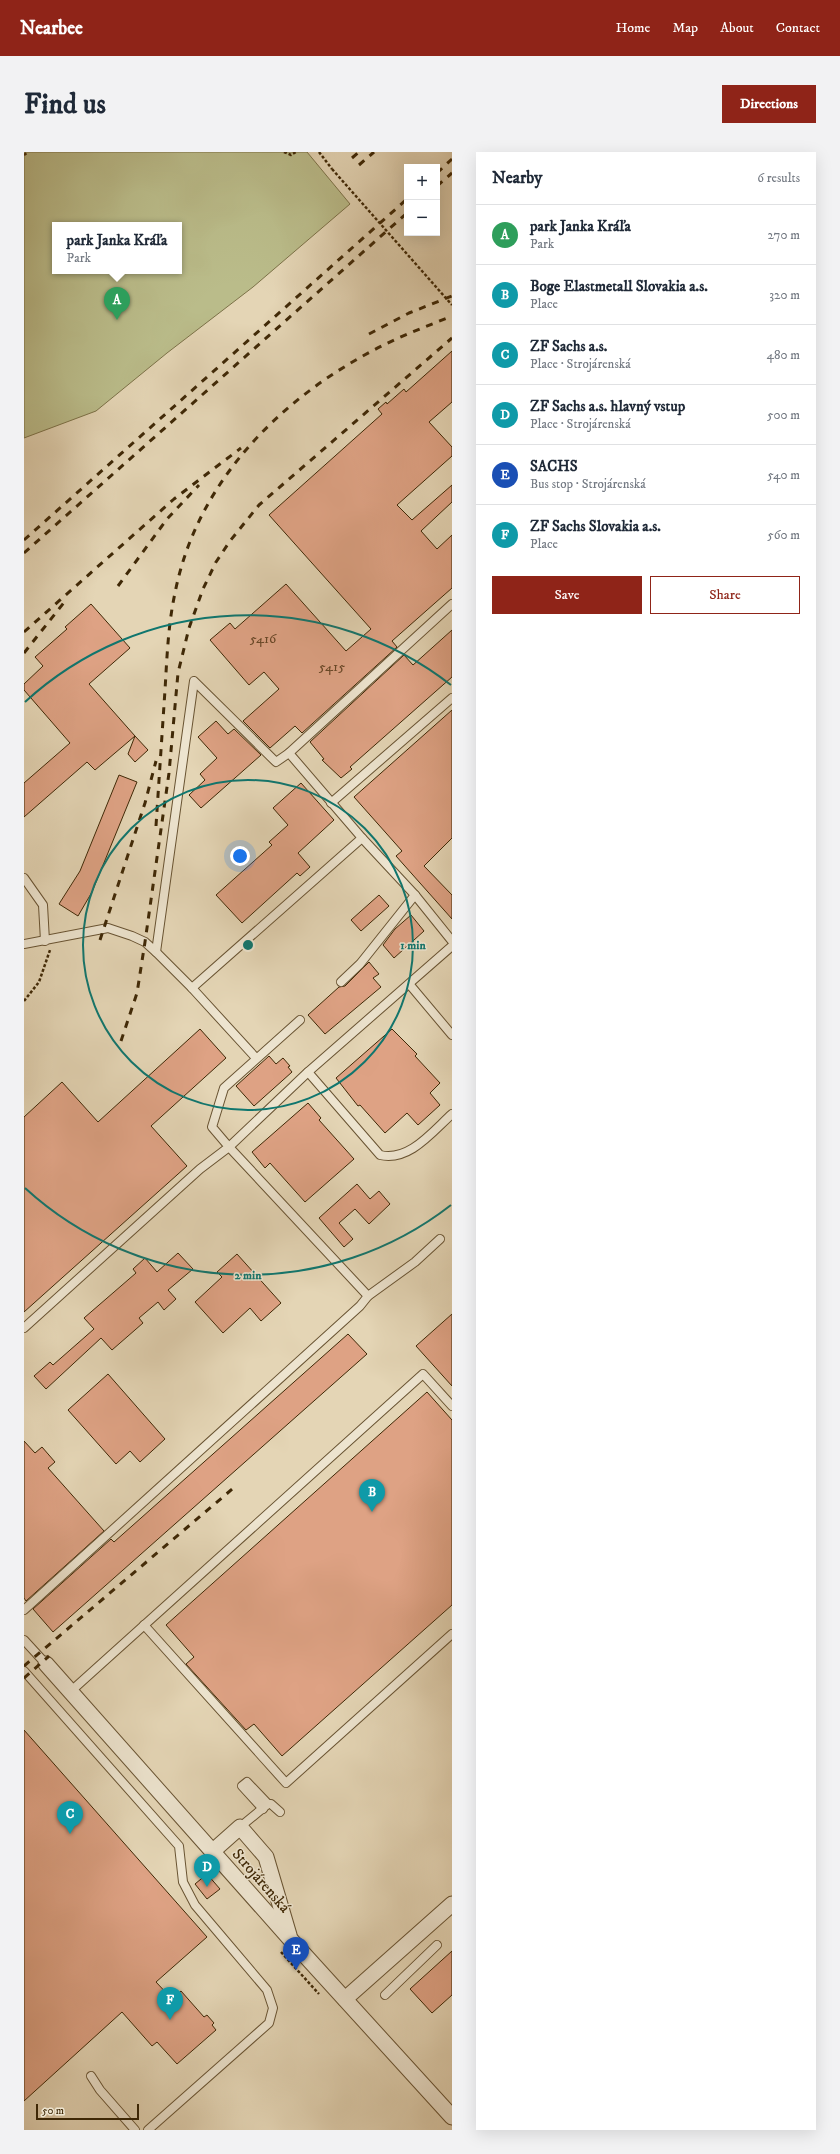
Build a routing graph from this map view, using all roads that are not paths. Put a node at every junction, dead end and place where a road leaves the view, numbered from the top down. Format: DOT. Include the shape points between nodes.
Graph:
graph roads {
  1 [pos="452,604"];
  2 [pos="452,698"];
  3 [pos="289,753"];
  4 [pos="331,803"];
  5 [pos="362,838"];
  6 [pos="24,878"];
  7 [pos="415,896"];
  8 [pos="48,940"];
  9 [pos="452,941"];
  10 [pos="24,944"];
  11 [pos="452,946"];
  12 [pos="156,952"];
  13 [pos="340,982"];
  14 [pos="410,985"];
  15 [pos="192,988"];
  16 [pos="300,1020"];
  17 [pos="452,1035"];
  18 [pos="256,1058"];
  19 [pos="308,1072"];
  20 [pos="452,1114"];
  21 [pos="229,1147"];
  22 [pos="440,1239"];
  23 [pos="368,1296"];
  24 [pos="24,1328"];
  25 [pos="452,1406"];
  26 [pos="24,1610"];
  27 [pos="144,1625"];
  28 [pos="452,1634"];
  29 [pos="24,1640"];
  30 [pos="46,1664"];
  31 [pos="24,1671"];
  32 [pos="70,1692"];
  33 [pos="280,1812"];
  34 [pos="240,1827"];
  35 [pos="213,1851"];
  36 [pos="452,1904"];
  37 [pos="291,1940"];
  38 [pos="437,1945"];
  39 [pos="385,1995"];
  40 [pos="345,1999"];
  41 [pos="91,2076"];
  42 [pos="452,2117"];
  43 [pos="135,2130"];
  44 [pos="148,2130"];
  1 -- 3 [label="lane"];
  2 -- 4 [label="lane"];
  3 -- 4 [label="lane"];
  3 -- 12 [label="lane" via="276,762 194,681"];
  4 -- 5 [label="lane"];
  5 -- 7 [label="lane"];
  5 -- 15 [label="lane"];
  6 -- 8 [label="lane" via="42,905"];
  7 -- 9 [label="lane"];
  7 -- 13 [label="lane" via="360,964"];
  8 -- 10 [label="lane"];
  8 -- 12 [label="lane" via="108,928 145,942"];
  11 -- 14 [label="lane"];
  12 -- 15 [label="lane"];
  14 -- 17 [label="lane"];
  14 -- 19 [label="lane"];
  15 -- 18 [label="lane"];
  16 -- 18 [label="lane"];
  18 -- 21 [label="lane" via="224,1088 212,1127"];
  19 -- 20 [label="lane" via="380,1155 390,1157 404,1154"];
  19 -- 21 [label="lane"];
  21 -- 23 [label="lane"];
  21 -- 24 [label="lane" via="200,1169"];
  22 -- 23 [label="lane" via="415,1262"];
  23 -- 26 [label="lane"];
  25 -- 27 [label="lane" via="423,1374"];
  27 -- 28 [label="lane" via="286,1783"];
  27 -- 32 [label="lane"];
  29 -- 30 [label="lane"];
  30 -- 32 [label="street, Strojárenská"];
  31 -- 44 [label="lane" via="179,1846 182,1882 195,1905 258,1978 272,1999 273,2008 269,2023"];
  32 -- 35 [label="street, Strojárenská"];
  33 -- 34 [label="lane" via="271,1804 265,1806"];
  34 -- 35 [label="street"];
  34 -- 37 [label="street" via="266,1857"];
  35 -- 37 [label="street, Strojárenská"];
  36 -- 40 [label="street"];
  37 -- 40 [label="street, Strojárenská"];
  38 -- 39 [label="lane"];
  40 -- 42 [label="street, Strojárenská"];
  41 -- 43 [label="lane"];
}
